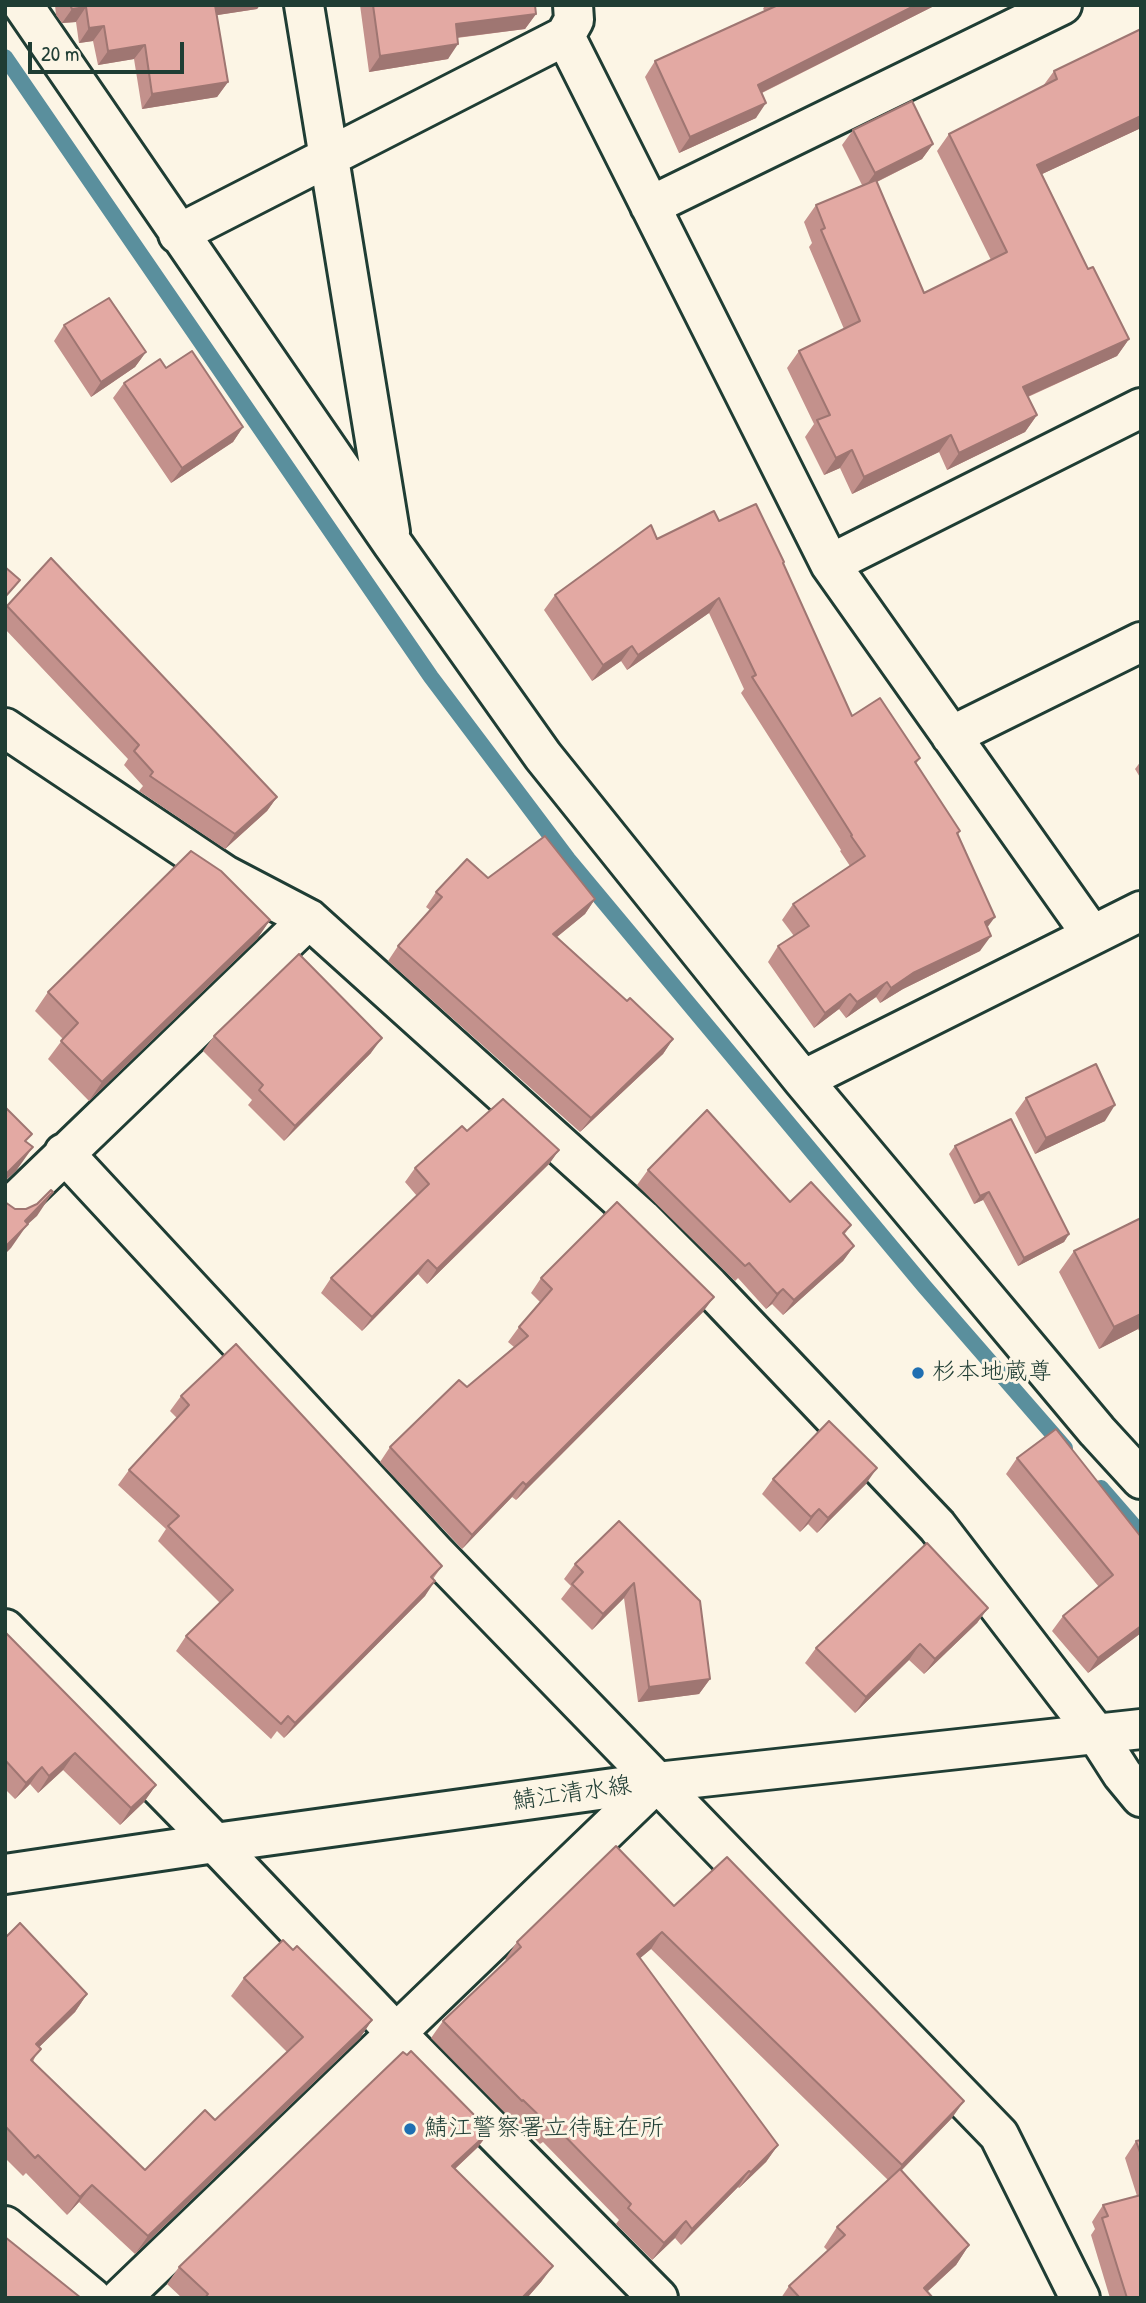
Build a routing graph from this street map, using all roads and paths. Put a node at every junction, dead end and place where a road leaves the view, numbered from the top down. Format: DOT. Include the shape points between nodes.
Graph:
graph roads {
  1 [pos="23,5"];
  2 [pos="304,5"];
  3 [pos="1062,5"];
  4 [pos="569,20"];
  5 [pos="328,158"];
  6 [pos="650,206"];
  7 [pos="178,234"];
  8 [pos="1141,408"];
  9 [pos="392,543"];
  10 [pos="830,564"];
  11 [pos="1141,642"];
  12 [pos="5,728"];
  13 [pos="951,736"];
  14 [pos="1141,911"];
  15 [pos="309,919"];
  16 [pos="1092,935"];
  17 [pos="803,1080"];
  18 [pos="64,1153"];
  19 [pos="5,1212"];
  20 [pos="1141,1479"];
  21 [pos="5,1629"];
  22 [pos="1141,1729"];
  23 [pos="1097,1735"];
  24 [pos="657,1782"];
  25 [pos="1141,1797"];
  26 [pos="215,1843"];
  27 [pos="5,1874"];
  28 [pos="397,2034"];
  29 [pos="5,2226"];
  30 [pos="92,2298"];
  31 [pos="121,2298"];
  32 [pos="658,2298"];
  33 [pos="1080,2298"];
  1 -- 7 [label="street"];
  2 -- 5 [label="street"];
  3 -- 6 [label="street"];
  4 -- 5 [label="street"];
  4 -- 6 [label="street"];
  5 -- 7 [label="street"];
  5 -- 9 [label="street"];
  6 -- 10 [label="street"];
  7 -- 9 [label="street"];
  8 -- 10 [label="street"];
  9 -- 17 [label="street" via="543,756"];
  10 -- 13 [label="street"];
  11 -- 13 [label="street"];
  12 -- 15 [label="street" via="225,875"];
  13 -- 16 [label="street"];
  14 -- 16 [label="street"];
  15 -- 18 [label="street"];
  15 -- 23 [label="street" via="642,1219 709,1286 937,1526"];
  16 -- 17 [label="street"];
  17 -- 20 [label="street"];
  18 -- 19 [label="street"];
  18 -- 24 [label="street" via="435,1553"];
  21 -- 26 [label="street"];
  22 -- 23 [label="street, 鯖江清水線"];
  23 -- 24 [label="street, 鯖江清水線"];
  23 -- 25 [label="street"];
  24 -- 26 [label="street, 鯖江清水線"];
  24 -- 28 [label="street"];
  24 -- 33 [label="street" via="999,2134"];
  26 -- 27 [label="street, 鯖江清水線"];
  26 -- 28 [label="street"];
  28 -- 31 [label="street"];
  28 -- 32 [label="street"];
  29 -- 30 [label="street"];
}
